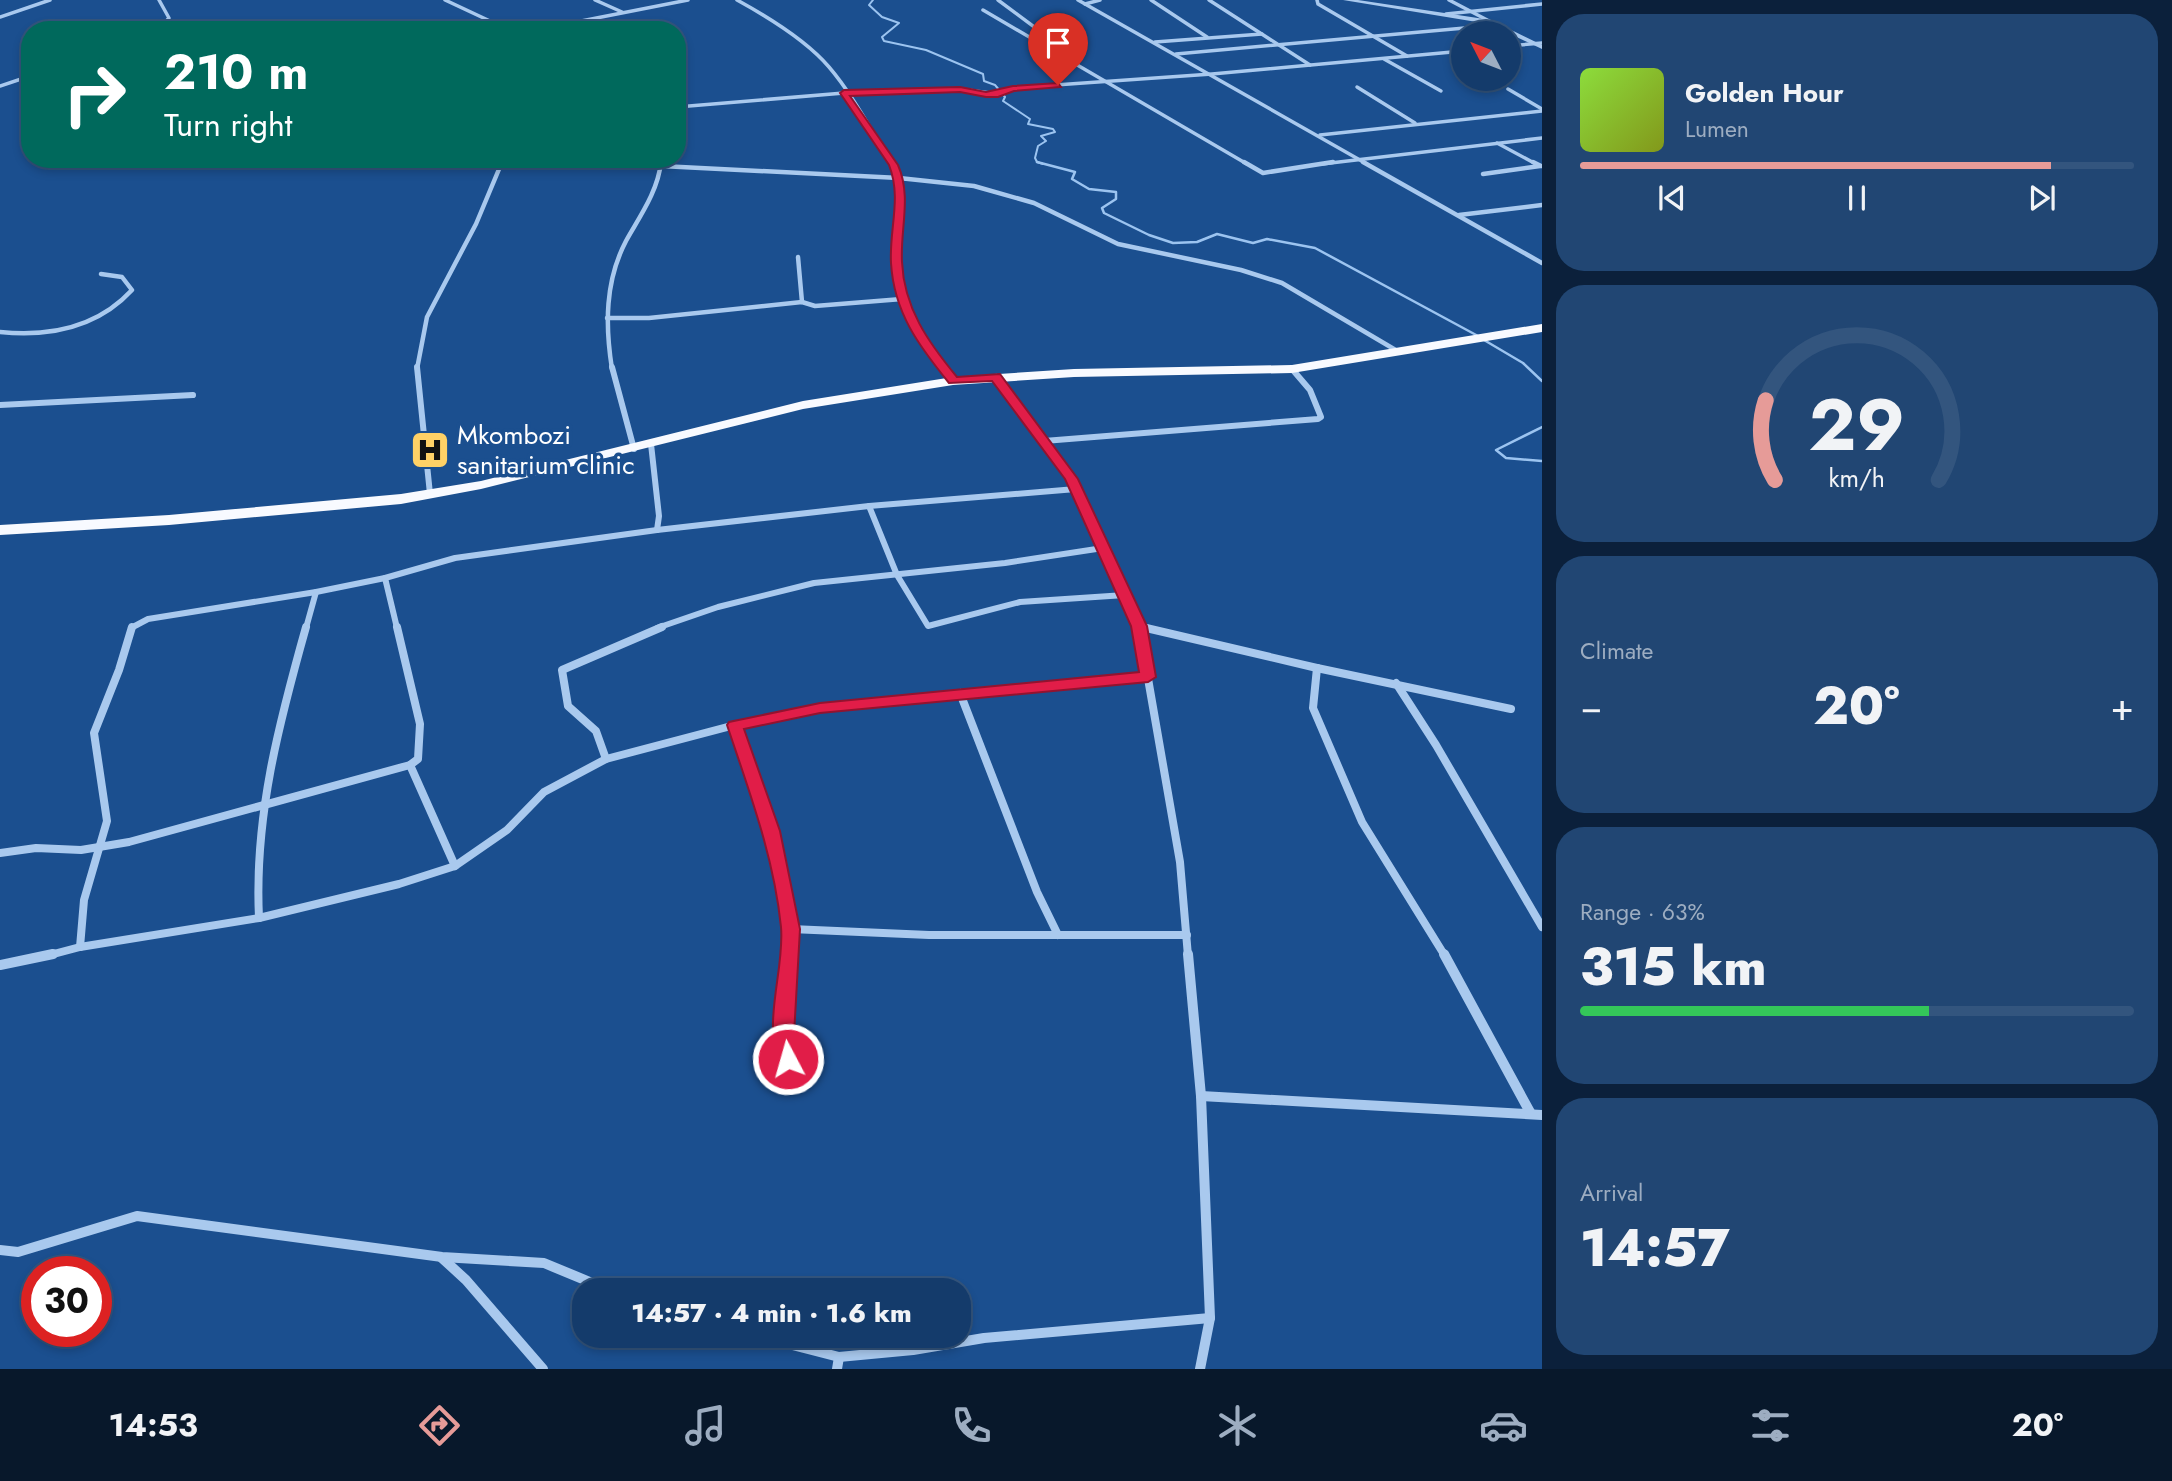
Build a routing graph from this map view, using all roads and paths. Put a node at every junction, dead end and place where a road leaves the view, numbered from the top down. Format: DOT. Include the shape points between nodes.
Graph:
graph roads {
  1 [pos="50,0"];
  2 [pos="159,0"];
  3 [pos="445,0"];
  4 [pos="595,0"];
  5 [pos="688,0"];
  6 [pos="737,0"];
  7 [pos="998,0"];
  8 [pos="1078,0"];
  9 [pos="1100,0"];
  10 [pos="1151,0"];
  11 [pos="1209,0"];
  12 [pos="1317,0"];
  13 [pos="1346,0"];
  14 [pos="1354,0"];
  15 [pos="1449,0"];
  16 [pos="1085,4"];
  17 [pos="1542,5"];
  18 [pos="984,10"];
  19 [pos="1471,11"];
  20 [pos="622,12"];
  21 [pos="1014,13"];
  22 [pos="1446,14"];
  23 [pos="0,17"];
  24 [pos="996,17"];
  25 [pos="167,21"];
  26 [pos="491,21"];
  27 [pos="580,21"];
  28 [pos="1483,21"];
  29 [pos="1490,21"];
  30 [pos="1451,28"];
  31 [pos="1263,34"];
  32 [pos="1373,36"];
  33 [pos="1521,36"];
  34 [pos="1208,37"];
  35 [pos="1053,41"];
  36 [pos="1155,42"];
  37 [pos="1279,44"];
  38 [pos="1539,45"];
  39 [pos="1521,46"];
  40 [pos="1451,52"];
  41 [pos="1175,54"];
  42 [pos="1408,56"];
  43 [pos="1384,58"];
  44 [pos="1310,65"];
  45 [pos="1212,74"];
  46 [pos="21,79"];
  47 [pos="1103,82"];
  48 [pos="0,86"];
  49 [pos="1357,87"];
  50 [pos="1441,91"];
  51 [pos="1511,91"];
  52 [pos="844,93"];
  53 [pos="686,106"];
  54 [pos="1542,110"];
  55 [pos="1415,124"];
  56 [pos="1319,135"];
  57 [pos="1542,138"];
  58 [pos="1497,143"];
  59 [pos="1357,158"];
  60 [pos="686,165"];
  61 [pos="1541,166"];
  62 [pos="499,168"];
  63 [pos="659,168"];
  64 [pos="1483,174"];
  65 [pos="899,178"];
  66 [pos="1542,205"];
  67 [pos="1458,215"];
  68 [pos="798,257"];
  69 [pos="1542,263"];
  70 [pos="101,274"];
  71 [pos="902,299"];
  72 [pos="802,302"];
  73 [pos="607,318"];
  74 [pos="1542,328"];
  75 [pos="0,332"];
  76 [pos="1399,352"];
  77 [pos="1292,369"];
  78 [pos="996,377"];
  79 [pos="954,381"];
  80 [pos="193,394"];
  81 [pos="0,405"];
  82 [pos="1044,441"];
  83 [pos="651,444"];
  84 [pos="634,449"];
  85 [pos="1076,489"];
  86 [pos="430,494"];
  87 [pos="869,506"];
  88 [pos="0,530"];
  89 [pos="657,530"];
  90 [pos="1103,548"];
  91 [pos="897,575"];
  92 [pos="385,578"];
  93 [pos="316,592"];
  94 [pos="1125,595"];
  95 [pos="1139,626"];
  96 [pos="1317,668"];
  97 [pos="1148,677"];
  98 [pos="1395,683"];
  99 [pos="960,693"];
  100 [pos="1511,709"];
  101 [pos="735,725"];
  102 [pos="606,760"];
  103 [pos="410,765"];
  104 [pos="263,804"];
  105 [pos="101,847"];
  106 [pos="0,853"];
  107 [pos="455,866"];
  108 [pos="259,918"];
  109 [pos="1542,927"];
  110 [pos="791,929"];
  111 [pos="1058,934"];
  112 [pos="1187,935"];
  113 [pos="80,947"];
  114 [pos="0,965"];
  115 [pos="788,1059"];
  116 [pos="1201,1096"];
  117 [pos="1537,1115"];
  118 [pos="0,1250"];
  119 [pos="442,1257"];
  120 [pos="579,1278"];
  121 [pos="1210,1318"];
  122 [pos="793,1348"];
  123 [pos="838,1363"];
  124 [pos="543,1369"];
  125 [pos="1200,1369"];
  1 -- 23 [label="street"];
  2 -- 25 [label="street"];
  3 -- 26 [label="street"];
  4 -- 20 [label="street"];
  5 -- 20 [label="street"];
  6 -- 52 [label="street" via="798,37 830,68"];
  7 -- 21 [label="street"];
  8 -- 16 [label="street"];
  9 -- 16 [label="street"];
  10 -- 34 [label="street"];
  11 -- 31 [label="street"];
  12 -- 32 [label="street" via="1318,5"];
  13 -- 14 [label="street"];
  14 -- 22 [label="street"];
  15 -- 19 [label="street"];
  16 -- 36 [label="street"];
  17 -- 19 [label="street"];
  18 -- 24 [label="street"];
  19 -- 22 [label="street"];
  19 -- 29 [label="street"];
  20 -- 27 [label="street"];
  21 -- 24 [label="street"];
  21 -- 35 [label="street"];
  22 -- 28 [label="street"];
  24 -- 47 [label="street"];
  30 -- 32 [label="street"];
  31 -- 34 [label="street"];
  31 -- 37 [label="street"];
  32 -- 37 [label="street"];
  32 -- 42 [label="street"];
  33 -- 38 [label="street"];
  34 -- 36 [label="street"];
  36 -- 41 [label="street"];
  37 -- 41 [label="street"];
  37 -- 44 [label="street"];
  38 -- 39 [label="street"];
  40 -- 42 [label="street"];
  41 -- 45 [label="street"];
  42 -- 43 [label="street"];
  43 -- 44 [label="street"];
  43 -- 50 [label="street"];
  44 -- 45 [label="street"];
  45 -- 47 [label="street"];
  45 -- 56 [label="street"];
  46 -- 48 [label="street"];
  47 -- 52 [label="street" via="1013,88 986,95 960,89"];
  47 -- 59 [label="street" via="1262,173"];
  49 -- 55 [label="street"];
  51 -- 54 [label="street"];
  52 -- 53 [label="street"];
  52 -- 65 [label="street"];
  54 -- 55 [label="street"];
  55 -- 56 [label="street"];
  56 -- 59 [label="street"];
  57 -- 58 [label="street"];
  58 -- 59 [label="street"];
  58 -- 61 [label="street"];
  59 -- 67 [label="street"];
  60 -- 65 [label="street"];
  61 -- 64 [label="street"];
  62 -- 86 [label="street" via="424,329 417,364"];
  63 -- 73 [label="street" via="648,201 619,255 608,294"];
  65 -- 71 [label="street" via="896,262"];
  65 -- 76 [label="street" via="974,186 1034,203 1118,244 1282,283"];
  66 -- 67 [label="street"];
  67 -- 69 [label="street"];
  68 -- 72 [label="street"];
  70 -- 75 [label="street" via="122,277 132,290 122,304 75,327 18,335"];
  71 -- 72 [label="street" via="815,306"];
  71 -- 79 [label="street" via="926,347"];
  72 -- 73 [label="street"];
  73 -- 84 [label="street"];
  74 -- 76 [label="highway"];
  76 -- 77 [label="highway"];
  77 -- 78 [label="highway"];
  77 -- 82 [label="street" via="1310,387 1321,416 1318,419"];
  78 -- 79 [label="highway"];
  78 -- 82 [label="street"];
  79 -- 83 [label="highway" via="803,405"];
  80 -- 81 [label="street"];
  82 -- 85 [label="street"];
  83 -- 84 [label="highway"];
  83 -- 89 [label="street"];
  84 -- 86 [label="highway"];
  85 -- 87 [label="street"];
  85 -- 90 [label="street"];
  86 -- 88 [label="highway" via="169,520"];
  87 -- 89 [label="street"];
  87 -- 91 [label="street"];
  89 -- 92 [label="street" via="455,558"];
  90 -- 91 [label="street"];
  90 -- 94 [label="street"];
  91 -- 94 [label="street" via="928,626 1020,602"];
  91 -- 102 [label="street" via="814,583 718,607 636,636 562,670 568,706 596,731"];
  92 -- 93 [label="street"];
  92 -- 103 [label="street" via="419,724 418,759"];
  93 -- 104 [label="street" via="281,717"];
  93 -- 105 [label="street" via="148,619 131,627 120,670 94,733 107,821"];
  94 -- 95 [label="street"];
  95 -- 96 [label="street"];
  95 -- 97 [label="street"];
  96 -- 98 [label="street"];
  96 -- 117 [label="street" via="1313,708 1362,822"];
  97 -- 99 [label="street"];
  97 -- 112 [label="street" via="1180,862"];
  98 -- 100 [label="street"];
  98 -- 109 [label="street"];
  99 -- 101 [label="street" via="820,708"];
  99 -- 111 [label="street" via="1037,892"];
  101 -- 102 [label="street"];
  101 -- 110 [label="street" via="772,831"];
  102 -- 107 [label="street" via="544,792 507,830"];
  103 -- 104 [label="street"];
  103 -- 107 [label="street"];
  104 -- 105 [label="street"];
  104 -- 108 [label="street"];
  105 -- 106 [label="street"];
  105 -- 113 [label="street" via="84,900"];
  107 -- 108 [label="street"];
  108 -- 113 [label="street"];
  110 -- 111 [label="street"];
  110 -- 115 [label="street" via="784,1035"];
  111 -- 112 [label="street"];
  112 -- 116 [label="street"];
  113 -- 114 [label="street"];
  116 -- 117 [label="street"];
  116 -- 121 [label="street"];
  118 -- 119 [label="street" via="18,1252 136,1216"];
  119 -- 120 [label="street" via="544,1264"];
  119 -- 124 [label="street"];
  121 -- 123 [label="street" via="984,1338"];
  121 -- 125 [label="street"];
  122 -- 123 [label="street"];
}
